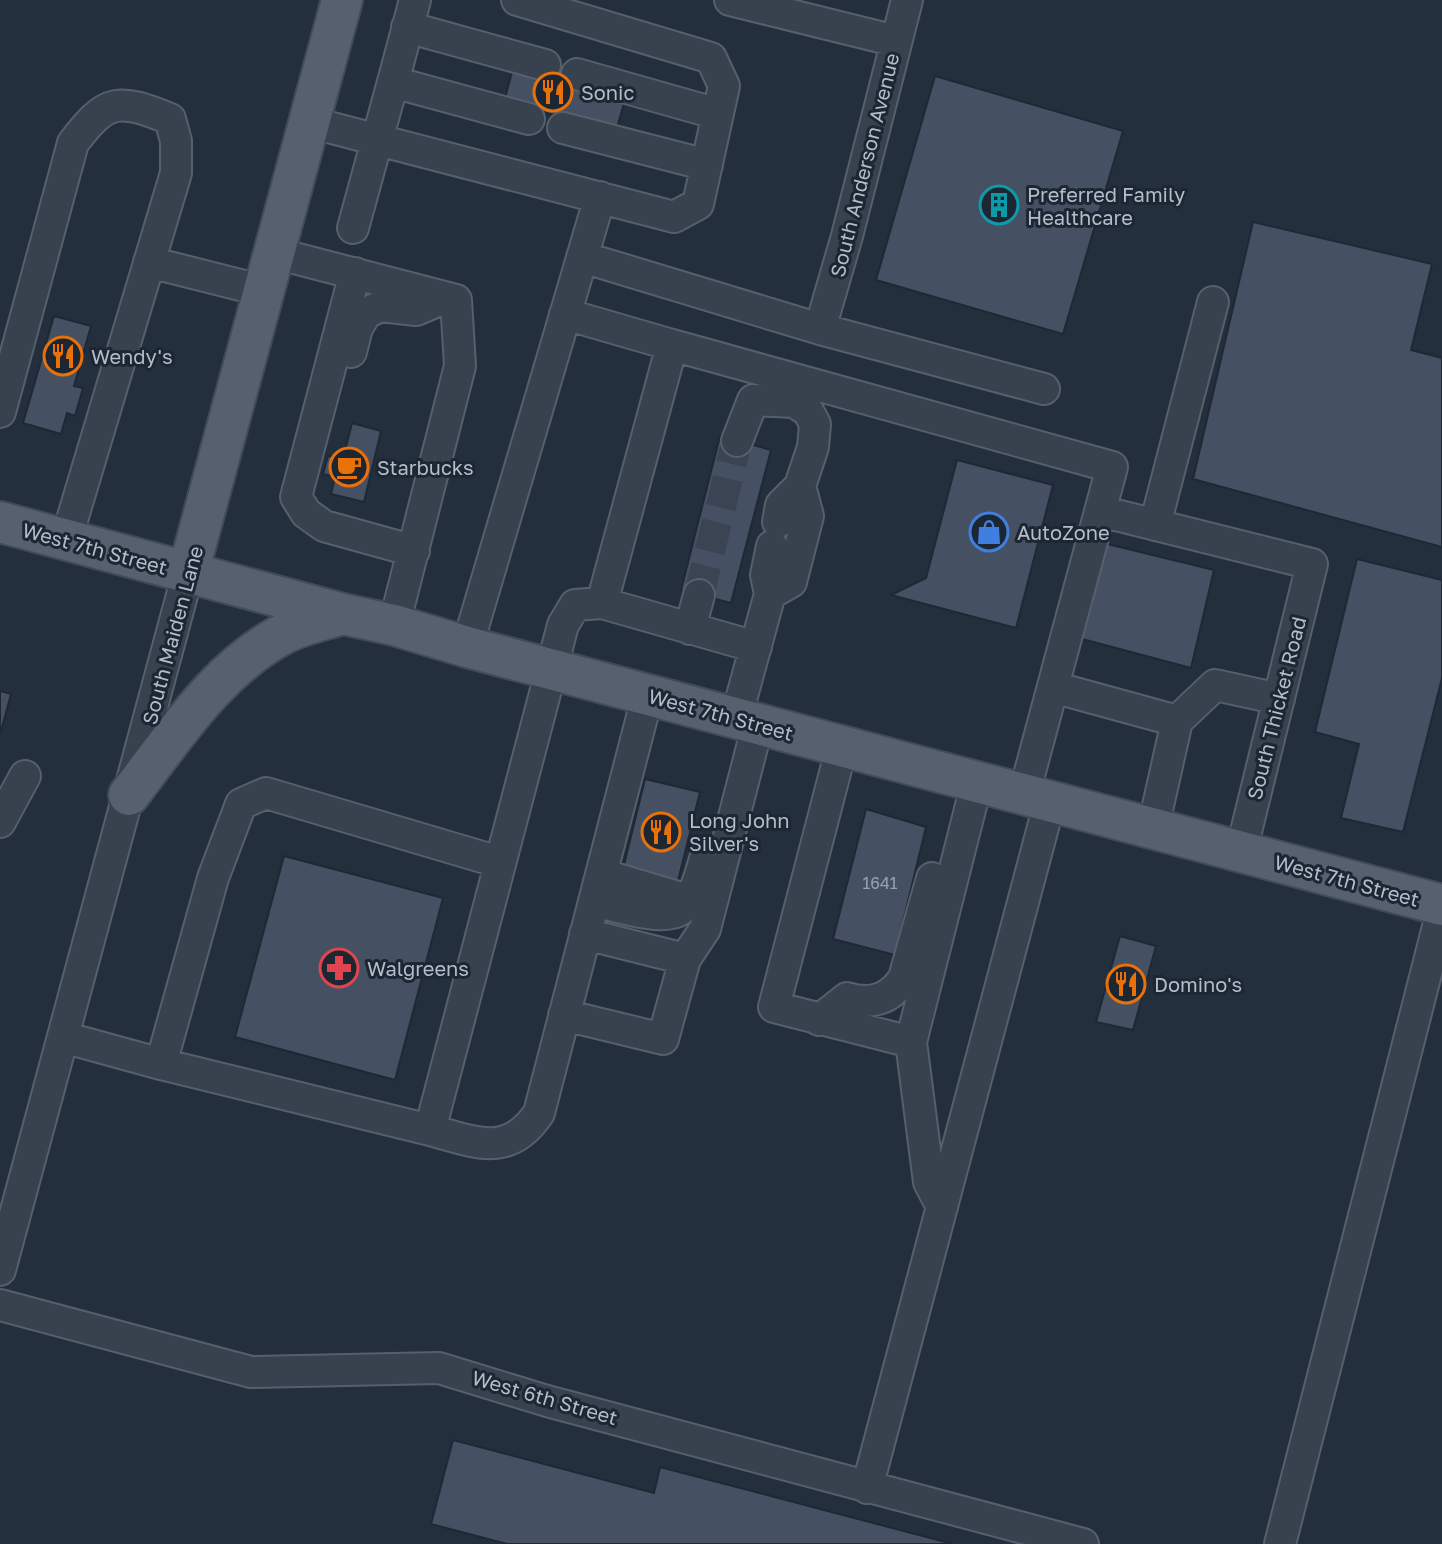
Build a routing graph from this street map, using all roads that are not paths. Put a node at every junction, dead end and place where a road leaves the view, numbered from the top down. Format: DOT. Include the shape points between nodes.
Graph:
graph roads {
  1 [pos="342,0"];
  2 [pos="517,0"];
  3 [pos="730,0"];
  4 [pos="907,0"];
  5 [pos="411,13"];
  6 [pos="896,41"];
  7 [pos="545,65"];
  8 [pos="577,74"];
  9 [pos="393,82"];
  10 [pos="718,114"];
  11 [pos="529,119"];
  12 [pos="309,122"];
  13 [pos="563,128"];
  14 [pos="378,141"];
  15 [pos="707,165"];
  16 [pos="600,197"];
  17 [pos="353,228"];
  18 [pos="275,253"];
  19 [pos="582,257"];
  20 [pos="149,262"];
  21 [pos="355,273"];
  22 [pos="264,291"];
  23 [pos="445,298"];
  24 [pos="1213,302"];
  25 [pos="565,314"];
  26 [pos="820,329"];
  27 [pos="672,345"];
  28 [pos="1044,389"];
  29 [pos="0,412"];
  30 [pos="737,441"];
  31 [pos="800,486"];
  32 [pos="1100,511"];
  33 [pos="306,513"];
  34 [pos="0,522"];
  35 [pos="1155,525"];
  36 [pos="66,540"];
  37 [pos="414,551"];
  38 [pos="188,573"];
  39 [pos="770,594"];
  40 [pos="699,595"];
  41 [pos="602,603"];
  42 [pos="343,614"];
  43 [pos="394,625"];
  44 [pos="690,629"];
  45 [pos="467,647"];
  46 [pos="756,647"];
  47 [pos="550,669"];
  48 [pos="1053,687"];
  49 [pos="648,694"];
  50 [pos="1279,699"];
  51 [pos="747,721"];
  52 [pos="1177,721"];
  53 [pos="842,746"];
  54 [pos="25,776"];
  55 [pos="977,782"];
  56 [pos="129,795"];
  57 [pos="1037,798"];
  58 [pos="733,817"];
  59 [pos="0,822"];
  60 [pos="1153,828"];
  61 [pos="963,836"];
  62 [pos="1241,852"];
  63 [pos="499,862"];
  64 [pos="597,887"];
  65 [pos="1442,908"];
  66 [pos="585,934"];
  67 [pos="685,959"];
  68 [pos="564,1015"];
  69 [pos="819,1020"];
  70 [pos="63,1037"];
  71 [pos="911,1042"];
  72 [pos="161,1064"];
  73 [pos="430,1130"];
  74 [pos="942,1207"];
  75 [pos="0,1270"];
  76 [pos="0,1305"];
  77 [pos="867,1488"];
  78 [pos="1083,1544"];
  79 [pos="1280,1544"];
  1 -- 12 [label="main road, South Maiden Lane"];
  2 -- 10 [label="street" via="711,58 724,86"];
  3 -- 6 [label="street"];
  4 -- 6 [label="street, South Anderson Avenue"];
  5 -- 7 [label="street"];
  5 -- 9 [label="street"];
  6 -- 26 [label="street, South Anderson Avenue"];
  8 -- 10 [label="street"];
  9 -- 11 [label="street"];
  9 -- 14 [label="street"];
  10 -- 15 [label="street"];
  12 -- 14 [label="street"];
  12 -- 18 [label="main road, South Maiden Lane"];
  13 -- 15 [label="street"];
  14 -- 16 [label="street"];
  14 -- 17 [label="street"];
  15 -- 16 [label="street" via="698,204 674,217"];
  16 -- 19 [label="street"];
  18 -- 21 [label="street"];
  18 -- 22 [label="main road, South Maiden Lane"];
  19 -- 25 [label="street"];
  19 -- 26 [label="street"];
  20 -- 22 [label="street"];
  20 -- 29 [label="street" via="176,173 176,141 170,119 117,105 94,115 73,143"];
  20 -- 36 [label="street"];
  21 -- 23 [label="street"];
  21 -- 33 [label="street" via="296,497"];
  22 -- 38 [label="main road, South Maiden Lane"];
  23 -- 33 [label="street" via="416,310 381,306 366,313 357,328"];
  23 -- 37 [label="street" via="456,300 460,366"];
  24 -- 35 [label="street"];
  25 -- 27 [label="street"];
  25 -- 45 [label="street"];
  26 -- 28 [label="street"];
  27 -- 32 [label="street" via="1112,467"];
  27 -- 41 [label="street"];
  30 -- 31 [label="street" via="753,400 794,402 808,411 814,436"];
  31 -- 39 [label="street" via="781,505 766,575"];
  31 -- 39 [label="street" via="808,516 791,582"];
  32 -- 35 [label="street"];
  32 -- 48 [label="street"];
  33 -- 37 [label="street" via="324,526"];
  34 -- 36 [label="main road, West 7th Street"];
  35 -- 50 [label="street, South Thicket Road" via="1312,564"];
  36 -- 38 [label="main road, West 7th Street"];
  37 -- 43 [label="street"];
  38 -- 42 [label="main road, West 7th Street"];
  38 -- 56 [label="street, South Maiden Lane"];
  39 -- 46 [label="street"];
  40 -- 44 [label="street"];
  41 -- 44 [label="street"];
  41 -- 47 [label="street" via="575,605 564,621"];
  42 -- 43 [label="main road, West 7th Street"];
  42 -- 56 [label="main road" via="285,633 225,677"];
  43 -- 45 [label="main road, West 7th Street"];
  44 -- 46 [label="street"];
  45 -- 47 [label="main road, West 7th Street"];
  46 -- 51 [label="street"];
  47 -- 49 [label="main road, West 7th Street"];
  47 -- 63 [label="street"];
  48 -- 52 [label="street"];
  48 -- 57 [label="street"];
  49 -- 51 [label="main road, West 7th Street"];
  49 -- 64 [label="street"];
  50 -- 52 [label="street" via="1215,685"];
  50 -- 62 [label="street, South Thicket Road"];
  51 -- 53 [label="main road, West 7th Street"];
  51 -- 58 [label="street"];
  52 -- 60 [label="street"];
  53 -- 55 [label="main road, West 7th Street"];
  53 -- 69 [label="street" via="774,1007"];
  54 -- 59 [label="street"];
  55 -- 57 [label="main road, West 7th Street"];
  55 -- 61 [label="street"];
  56 -- 70 [label="street, South Maiden Lane"];
  57 -- 60 [label="main road, West 7th Street"];
  57 -- 74 [label="street"];
  58 -- 64 [label="street" via="708,850 688,900"];
  58 -- 67 [label="street" via="705,929"];
  60 -- 62 [label="main road, West 7th Street"];
  61 -- 69 [label="street" via="940,850 897,988 875,1001 847,998"];
  61 -- 71 [label="street"];
  62 -- 65 [label="main road, West 7th Street"];
  63 -- 72 [label="street" via="266,793 241,804 213,878"];
  63 -- 73 [label="street"];
  64 -- 66 [label="street"];
  65 -- 79 [label="street"];
  66 -- 67 [label="street"];
  66 -- 68 [label="street"];
  67 -- 68 [label="street" via="663,1039"];
  68 -- 73 [label="street" via="539,1113 528,1129 495,1144"];
  69 -- 71 [label="street"];
  70 -- 72 [label="street"];
  70 -- 75 [label="street, South Maiden Lane"];
  71 -- 74 [label="street" via="929,1182"];
  72 -- 73 [label="street"];
  74 -- 77 [label="street"];
  76 -- 77 [label="street, West 6th Street" via="251,1372 439,1368"];
  77 -- 78 [label="street, West 6th Street"];
}
